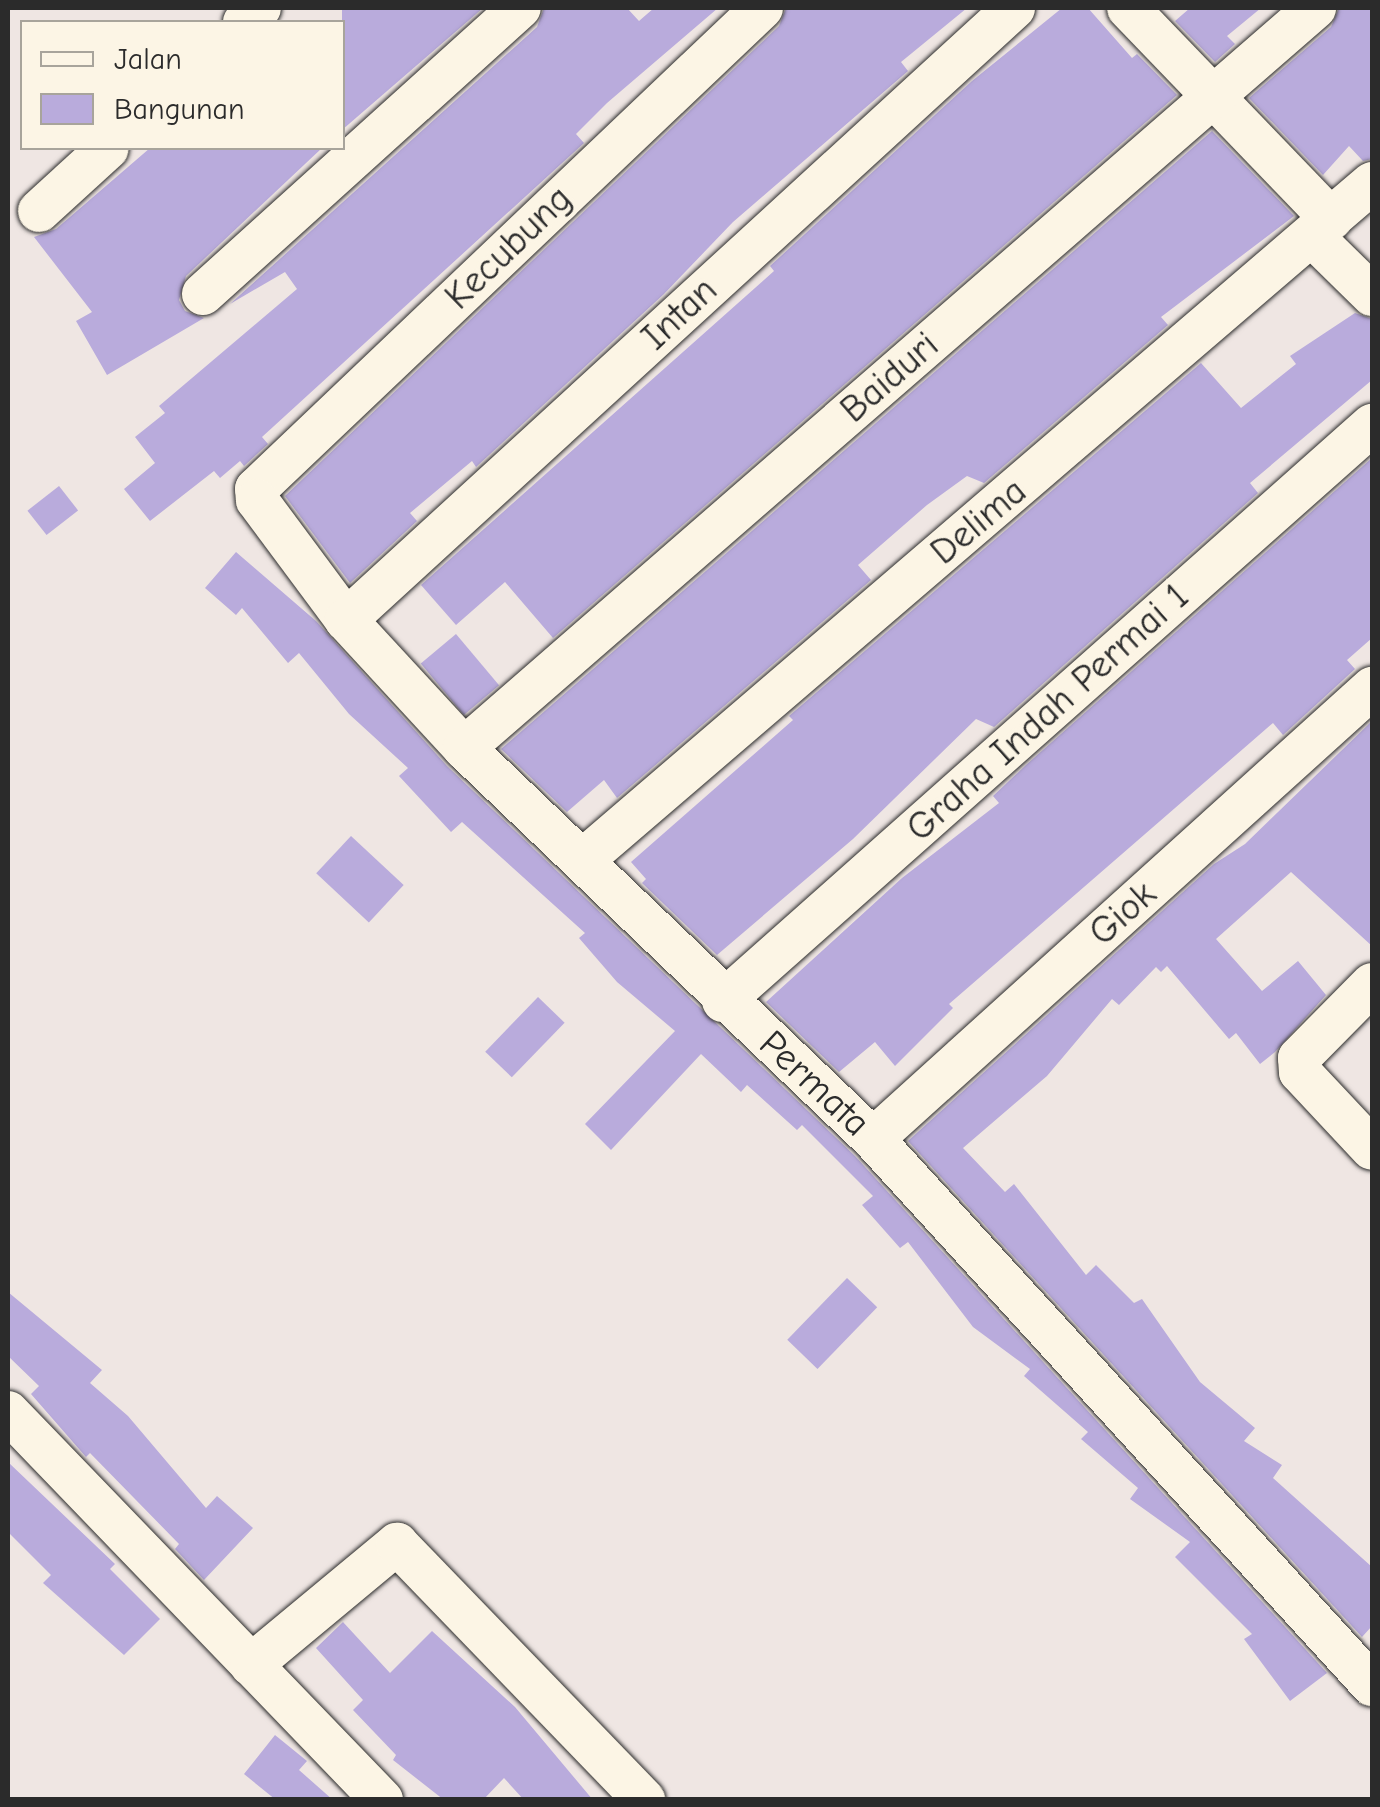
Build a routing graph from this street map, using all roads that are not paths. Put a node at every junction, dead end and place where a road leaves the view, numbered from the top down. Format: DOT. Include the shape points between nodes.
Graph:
graph roads {
  1 [pos="520,8"];
  2 [pos="762,8"];
  3 [pos="1014,8"];
  4 [pos="1128,8"];
  5 [pos="1315,8"];
  6 [pos="1210,99"];
  7 [pos="106,150"];
  8 [pos="1372,183"];
  9 [pos="39,212"];
  10 [pos="1322,228"];
  11 [pos="203,294"];
  12 [pos="1372,295"];
  13 [pos="1372,425"];
  14 [pos="256,488"];
  15 [pos="346,620"];
  16 [pos="1372,688"];
  17 [pos="464,748"];
  18 [pos="584,859"];
  19 [pos="1372,984"];
  20 [pos="724,1001"];
  21 [pos="874,1139"];
  22 [pos="1372,1149"];
  23 [pos="8,1412"];
  24 [pos="251,1666"];
  25 [pos="1372,1685"];
  26 [pos="382,1800"];
  27 [pos="644,1800"];
  1 -- 11 [label="street"];
  2 -- 14 [label="street, Kecubung"];
  3 -- 15 [label="street, Intan"];
  4 -- 6 [label="street"];
  5 -- 6 [label="street, Baiduri"];
  6 -- 10 [label="street"];
  6 -- 17 [label="street, Baiduri"];
  7 -- 9 [label="street"];
  8 -- 10 [label="street, Delima"];
  10 -- 12 [label="street"];
  10 -- 18 [label="street, Delima"];
  13 -- 20 [label="street, Graha Indah Permai 1"];
  14 -- 15 [label="street, Permata" via="262,511"];
  15 -- 17 [label="street, Permata"];
  16 -- 21 [label="street, Giok"];
  17 -- 18 [label="street, Permata"];
  18 -- 20 [label="street, Permata"];
  19 -- 22 [label="street" via="1298,1058 1300,1072"];
  20 -- 21 [label="street, Permata"];
  21 -- 25 [label="street, Permata"];
  23 -- 24 [label="street"];
  24 -- 26 [label="street"];
  24 -- 27 [label="street" via="397,1544"];
}
